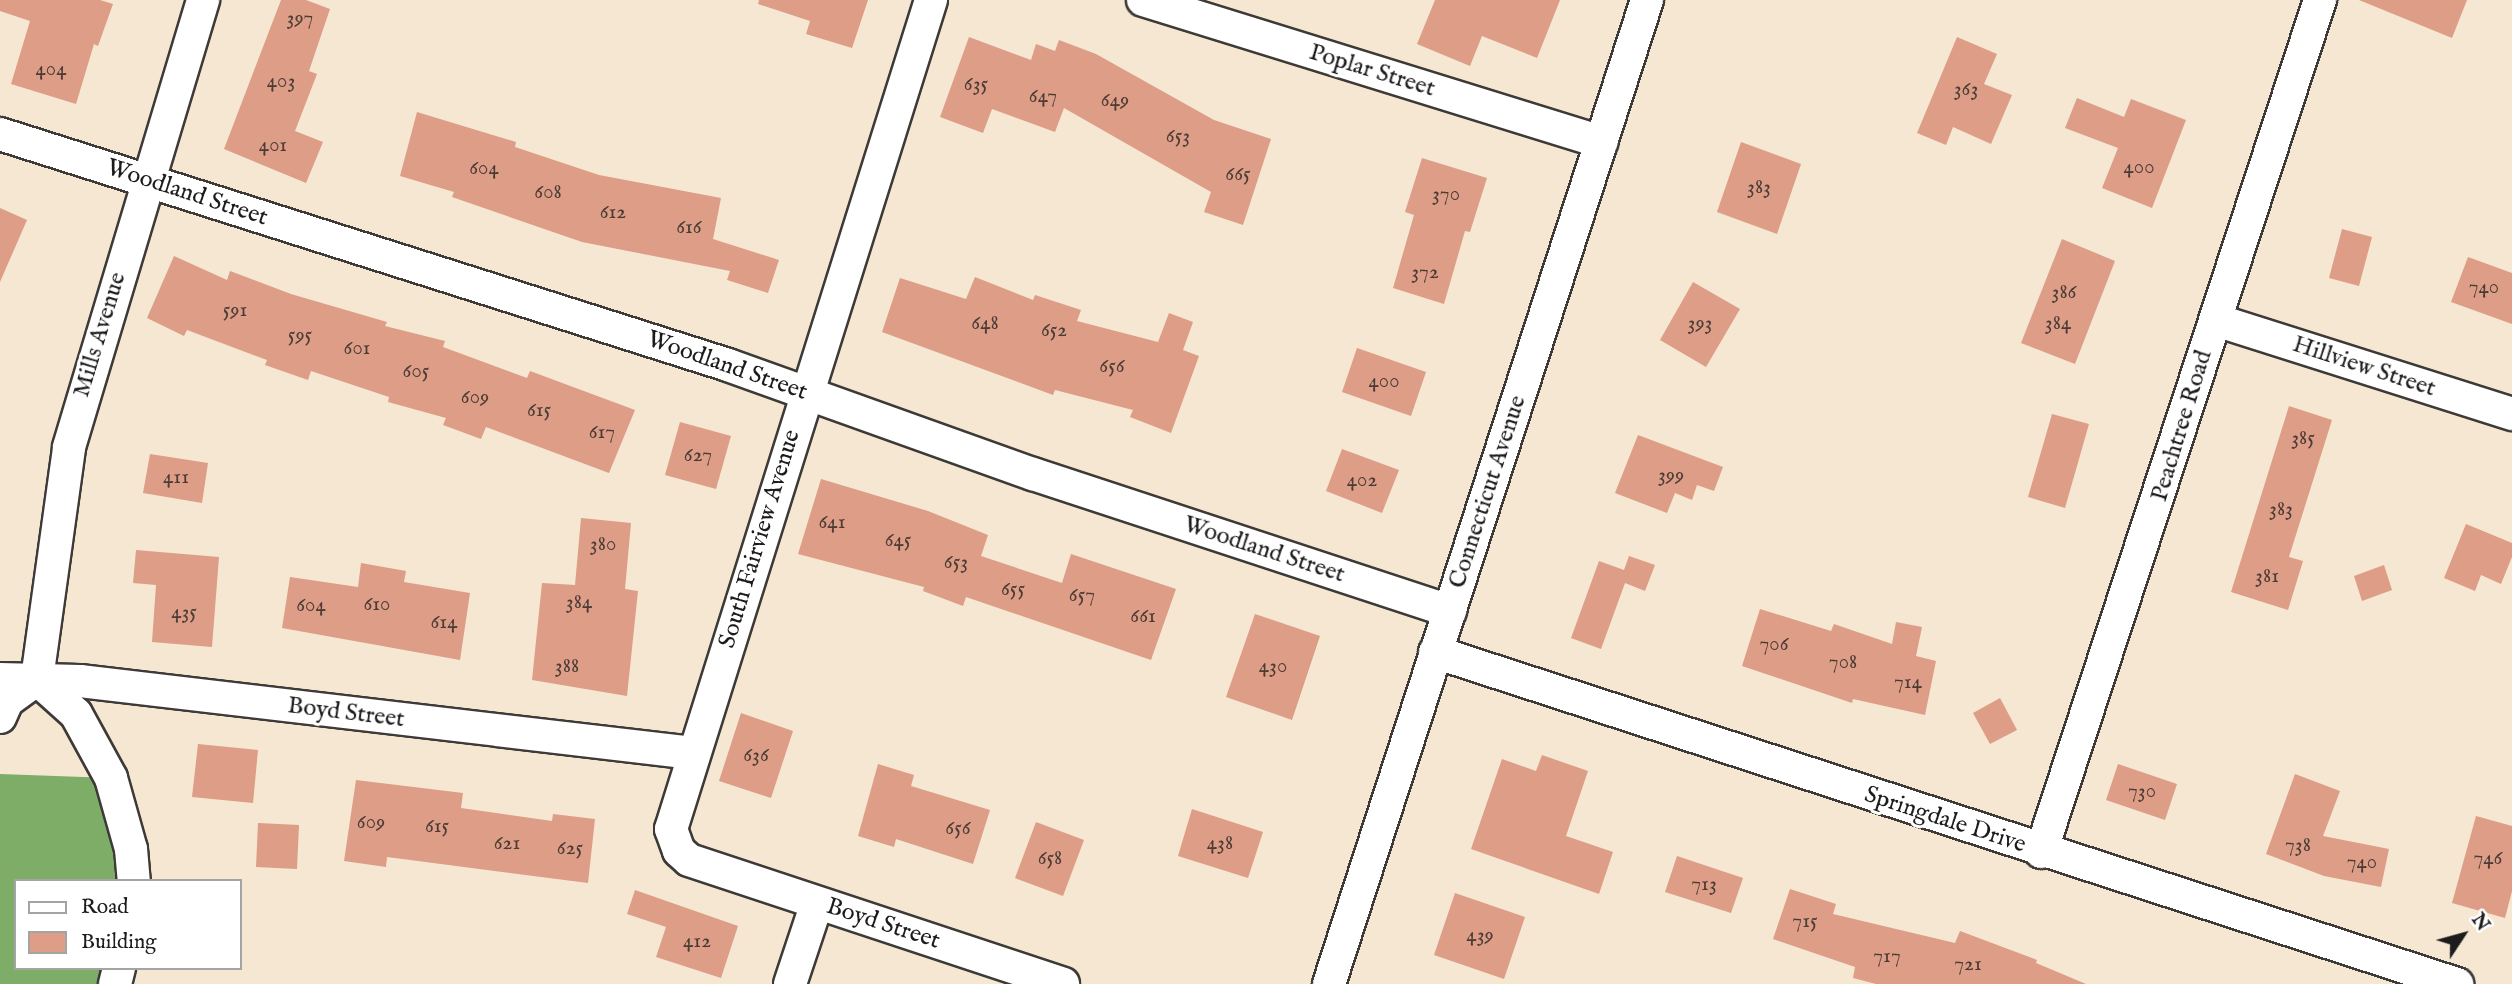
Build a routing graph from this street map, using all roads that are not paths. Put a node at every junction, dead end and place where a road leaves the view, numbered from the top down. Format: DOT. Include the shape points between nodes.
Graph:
graph roads {
  1 [pos="203,0"];
  2 [pos="931,0"];
  3 [pos="1143,0"];
  4 [pos="1647,0"];
  5 [pos="2320,0"];
  6 [pos="0,134"];
  7 [pos="1601,142"];
  8 [pos="147,181"];
  9 [pos="2216,320"];
  10 [pos="805,393"];
  11 [pos="2512,415"];
  12 [pos="1450,611"];
  13 [pos="1435,652"];
  14 [pos="0,679"];
  15 [pos="37,679"];
  16 [pos="0,717"];
  17 [pos="692,753"];
  18 [pos="673,838"];
  19 [pos="2041,852"];
  20 [pos="134,879"];
  21 [pos="817,903"];
  22 [pos="2420,979"];
  23 [pos="790,984"];
  24 [pos="1063,984"];
  25 [pos="1329,984"];
  26 [pos="2457,984"];
  1 -- 8 [label="street, Mills Avenue"];
  2 -- 10 [label="street, South Fairview Avenue"];
  3 -- 7 [label="street, Poplar Street"];
  4 -- 7 [label="street, Connecticut Avenue"];
  5 -- 9 [label="street, Peachtree Road"];
  6 -- 8 [label="street, Woodland Street"];
  7 -- 12 [label="street, Connecticut Avenue"];
  8 -- 10 [label="street, Woodland Street"];
  8 -- 15 [label="street, Mills Avenue" via="69,447"];
  9 -- 11 [label="street, Hillview Street"];
  9 -- 19 [label="street, Peachtree Road"];
  10 -- 12 [label="street, Woodland Street" via="1033,474"];
  10 -- 17 [label="street, South Fairview Avenue"];
  12 -- 13 [label="street, Connecticut Avenue"];
  13 -- 19 [label="street, Springdale Drive"];
  13 -- 25 [label="street, Connecticut Avenue"];
  14 -- 15 [label="street, Boyd Street"];
  15 -- 16 [label="street" via="7,701"];
  15 -- 17 [label="street, Boyd Street"];
  15 -- 20 [label="street" via="76,714 111,778 128,837"];
  17 -- 18 [label="street, South Fairview Avenue" via="673,817"];
  18 -- 21 [label="street, Boyd Street" via="689,860"];
  19 -- 22 [label="street, Springdale Drive"];
  21 -- 23 [label="street"];
  21 -- 24 [label="street, Boyd Street"];
  22 -- 26 [label="street, Springdale Drive"];
}
